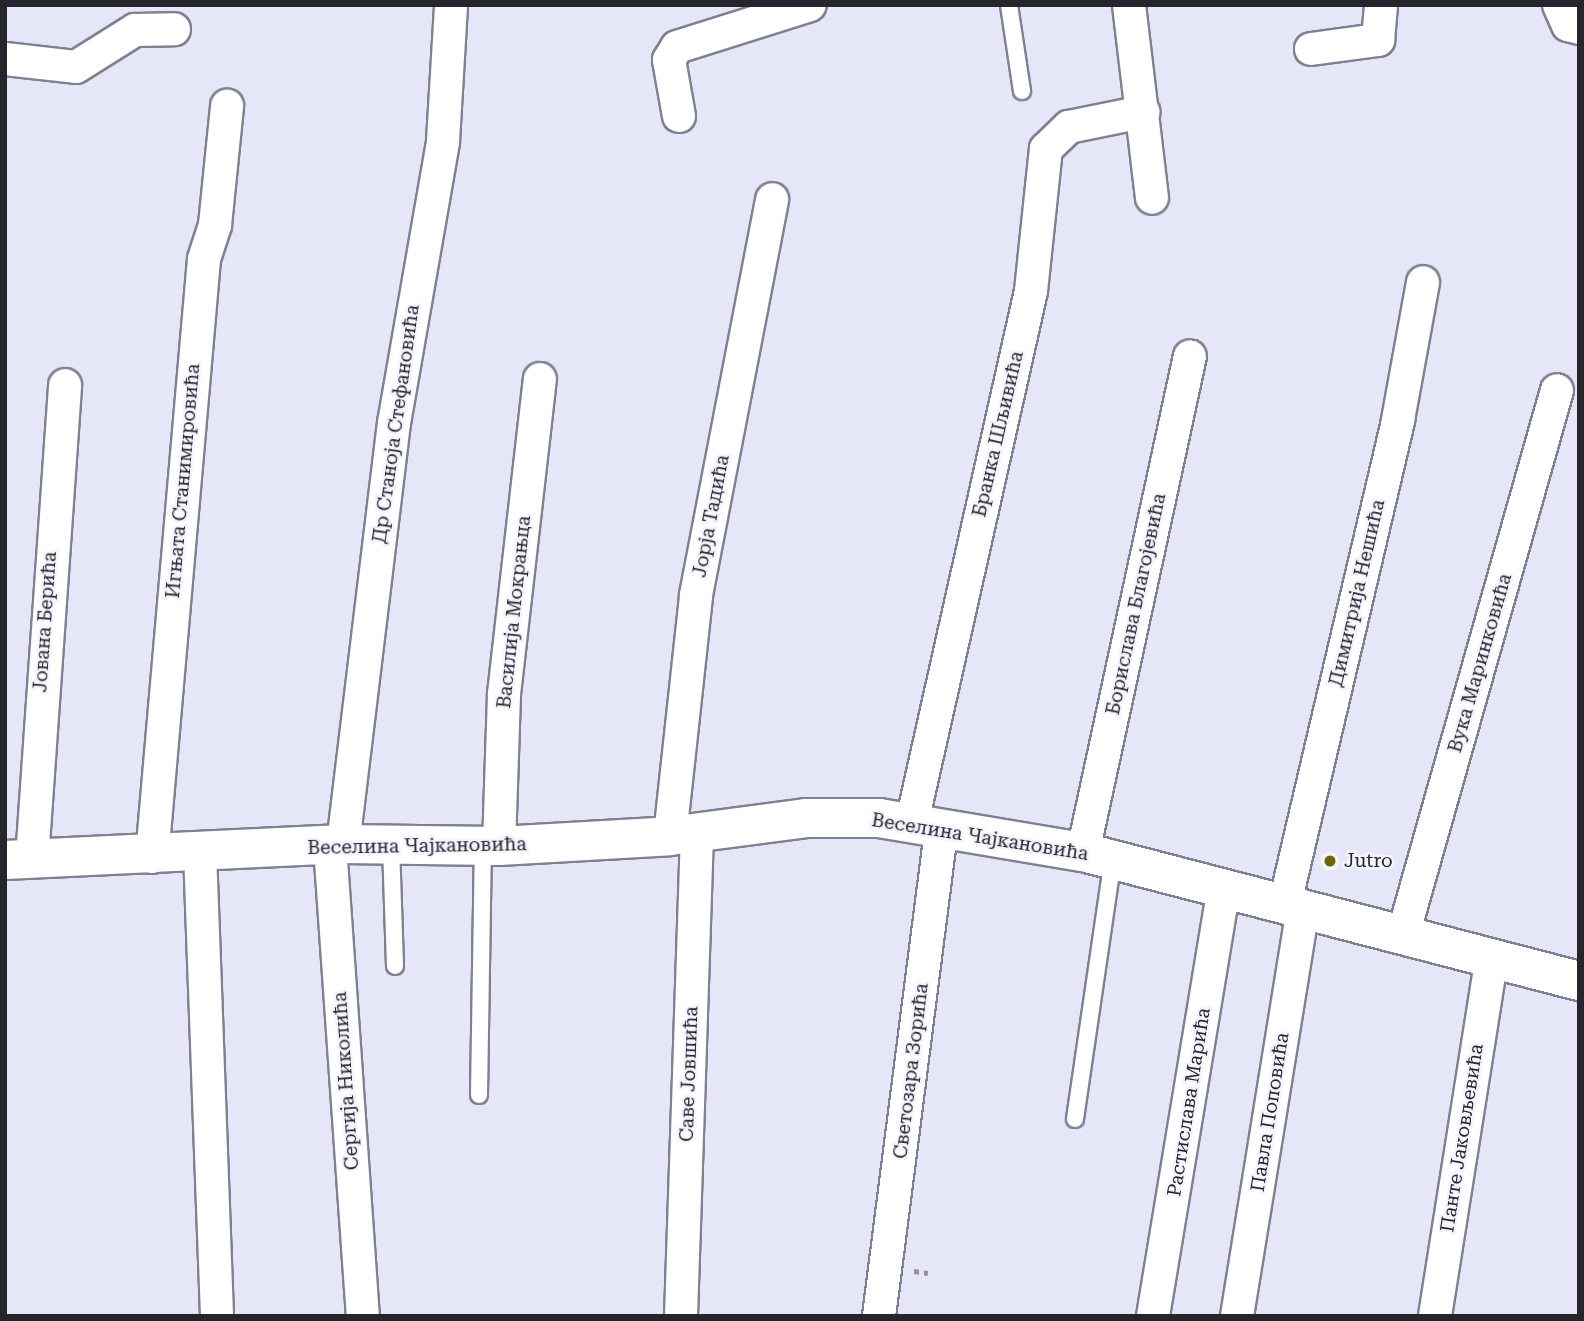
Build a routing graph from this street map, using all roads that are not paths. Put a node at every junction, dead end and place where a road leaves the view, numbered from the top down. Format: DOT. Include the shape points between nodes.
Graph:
graph roads {
  1 [pos="451,5"];
  2 [pos="810,5"];
  3 [pos="1009,5"];
  4 [pos="1129,5"];
  5 [pos="1381,5"];
  6 [pos="1559,5"];
  7 [pos="1579,28"];
  8 [pos="174,29"];
  9 [pos="1311,49"];
  10 [pos="5,59"];
  11 [pos="1022,91"];
  12 [pos="226,106"];
  13 [pos="1143,112"];
  14 [pos="679,116"];
  15 [pos="1152,198"];
  16 [pos="772,199"];
  17 [pos="1423,282"];
  18 [pos="1190,356"];
  19 [pos="540,379"];
  20 [pos="65,385"];
  21 [pos="1557,390"];
  22 [pos="927,825"];
  23 [pos="683,835"];
  24 [pos="337,845"];
  25 [pos="391,845"];
  26 [pos="491,846"];
  27 [pos="200,852"];
  28 [pos="1098,856"];
  29 [pos="152,857"];
  30 [pos="18,860"];
  31 [pos="1224,888"];
  32 [pos="1294,906"];
  33 [pos="1403,935"];
  34 [pos="1491,961"];
  35 [pos="395,966"];
  36 [pos="1579,981"];
  37 [pos="479,1095"];
  38 [pos="1075,1119"];
  39 [pos="217,1316"];
  40 [pos="363,1316"];
  41 [pos="681,1316"];
  42 [pos="879,1316"];
  43 [pos="1153,1316"];
  44 [pos="1237,1316"];
  45 [pos="1435,1316"];
  1 -- 24 [label="street, Др Станоја Стефановића" via="443,141 394,423"];
  2 -- 14 [label="street" via="677,47 669,60"];
  3 -- 11 [label="lane"];
  4 -- 13 [label="street"];
  5 -- 9 [label="street" via="1378,40"];
  6 -- 7 [label="street" via="1568,24"];
  8 -- 10 [label="street" via="135,30 76,67"];
  12 -- 29 [label="street, Игњата Станимировића" via="215,226 204,259"];
  13 -- 15 [label="street"];
  13 -- 22 [label="street, Бранка Шљивића" via="1069,127 1046,149 1031,292"];
  16 -- 23 [label="street, Јорја Тадића" via="696,595"];
  17 -- 32 [label="street, Димитрија Нешића"];
  18 -- 28 [label="street, Борислава Благојевића"];
  19 -- 26 [label="street, Василија Мокрањца"];
  20 -- 30 [label="street, Јована Берића"];
  21 -- 33 [label="street, Вука Маринковића"];
  22 -- 23 [label="street, Веселина Чајкановића" via="806,818"];
  22 -- 28 [label="street, Веселина Чајкановића"];
  22 -- 42 [label="street, Светозара Зорића"];
  23 -- 26 [label="street, Веселина Чајкановића"];
  23 -- 41 [label="street, Саве Јовшића"];
  24 -- 25 [label="street, Веселина Чајкановића"];
  24 -- 27 [label="street, Веселина Чајкановића"];
  24 -- 40 [label="street, Сергија Николића"];
  25 -- 26 [label="street, Веселина Чајкановића"];
  25 -- 35 [label="lane"];
  26 -- 37 [label="lane"];
  27 -- 29 [label="street, Веселина Чајкановића"];
  27 -- 39 [label="street"];
  28 -- 31 [label="street, Веселина Чајкановића"];
  28 -- 38 [label="lane"];
  29 -- 30 [label="street, Веселина Чајкановића"];
  31 -- 32 [label="street, Веселина Чајкановића"];
  31 -- 43 [label="street, Растислава Марића"];
  32 -- 33 [label="street, Веселина Чајкановића"];
  32 -- 44 [label="street, Павла Поповића"];
  33 -- 34 [label="street, Веселина Чајкановића"];
  34 -- 36 [label="street, Веселина Чајкановића"];
  34 -- 45 [label="street, Панте Јаковљевића"];
}
